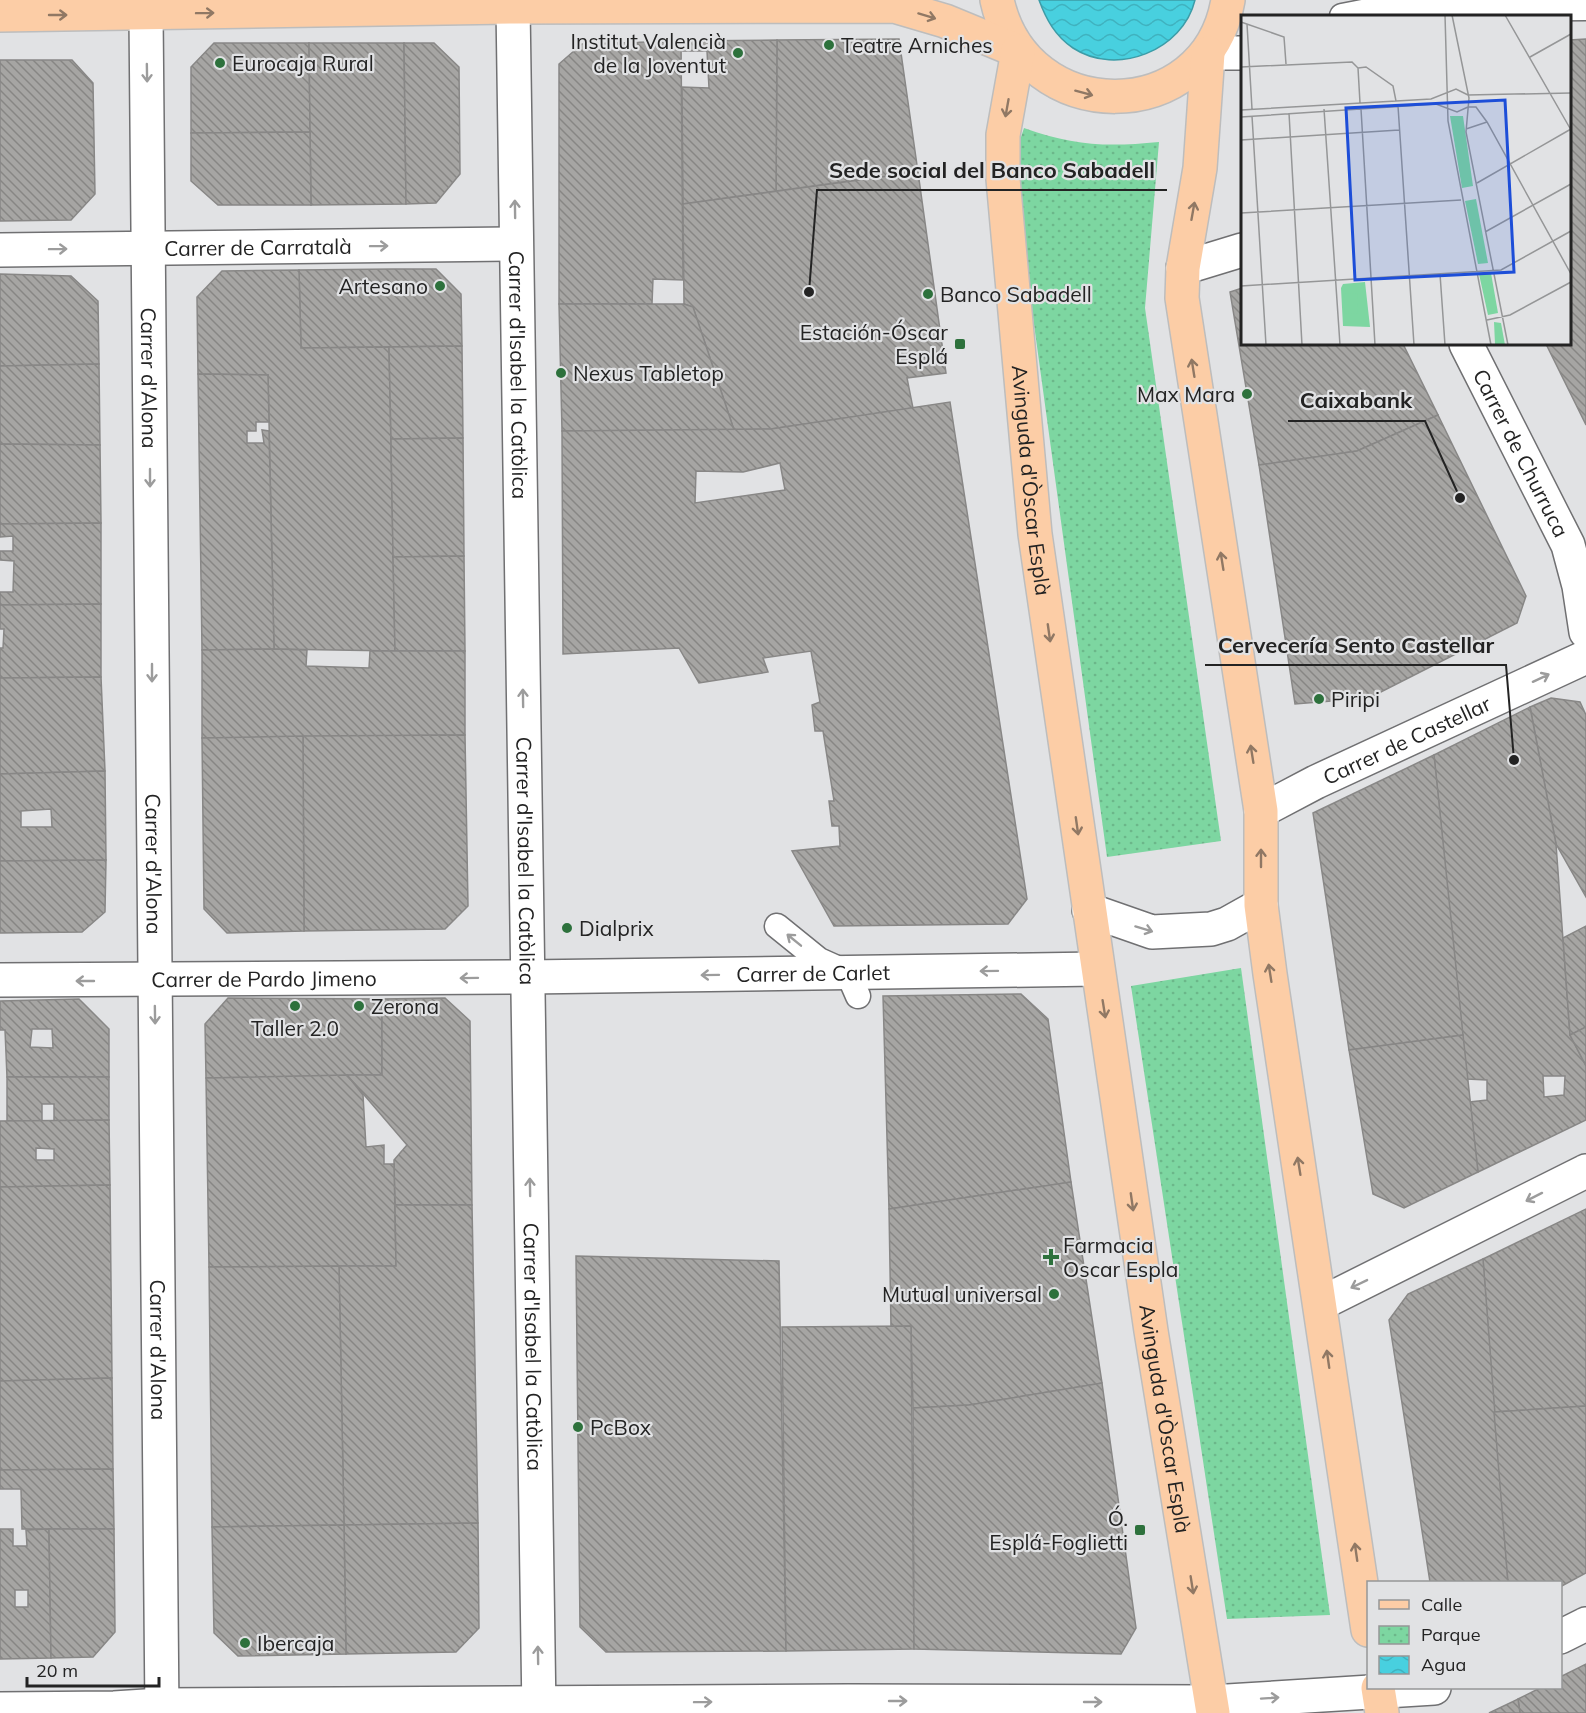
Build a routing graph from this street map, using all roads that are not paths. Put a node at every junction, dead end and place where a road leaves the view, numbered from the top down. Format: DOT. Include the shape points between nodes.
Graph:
graph roads {
  1 [pos="997,0"];
  2 [pos="1228,0"];
  3 [pos="513,7"];
  4 [pos="1586,8"];
  5 [pos="0,15"];
  6 [pos="146,15"];
  7 [pos="1347,15"];
  8 [pos="1018,51"];
  9 [pos="1208,53"];
  10 [pos="1241,53"];
  11 [pos="516,244"];
  12 [pos="149,248"];
  13 [pos="0,250"];
  14 [pos="1241,250"];
  15 [pos="1183,268"];
  16 [pos="1467,345"];
  17 [pos="1586,632"];
  18 [pos="1586,657"];
  19 [pos="1261,811"];
  20 [pos="1261,905"];
  21 [pos="1089,910"];
  22 [pos="777,926"];
  23 [pos="1097,969"];
  24 [pos="527,978"];
  25 [pos="0,980"];
  26 [pos="154,981"];
  27 [pos="853,984"];
  28 [pos="1586,1171"];
  29 [pos="1320,1304"];
  30 [pos="1367,1623"];
  31 [pos="1586,1624"];
  32 [pos="1562,1635"];
  33 [pos="1428,1689"];
  34 [pos="1379,1697"];
  35 [pos="848,1707"];
  36 [pos="1212,1708"];
  37 [pos="0,1709"];
  38 [pos="161,1709"];
  39 [pos="539,1709"];
  1 -- 8 [label="main road" via="1007,33"];
  2 -- 9 [label="main road"];
  6 -- 3 [label="main road, one-way"];
  3 -- 8 [label="main road, one-way" via="894,6 945,21"];
  11 -- 3 [label="street, Carrer d'Isabel la Catòlica, one-way"];
  4 -- 7 [label="lane" via="1372,10"];
  5 -- 6 [label="main road, one-way"];
  6 -- 12 [label="street, Carrer d'Alona, one-way"];
  8 -- 9 [label="main road, one-way" via="1040,72 1066,88 1095,96 1133,96 1155,89"];
  8 -- 21 [label="main road, Avinguda d'Òscar Esplà, one-way" via="1003,135 1003,179 1035,534"];
  9 -- 10 [label="street"];
  15 -- 9 [label="main road, one-way" via="1200,168"];
  12 -- 11 [label="street, Carrer de Carratalà, one-way"];
  24 -- 11 [label="street, Carrer d'Isabel la Catòlica, one-way"];
  13 -- 12 [label="street, Carrer de Carratalà, one-way"];
  12 -- 26 [label="street, Carrer d'Alona, one-way"];
  14 -- 15 [label="street"];
  19 -- 15 [label="main road, one-way" via="1182,298"];
  16 -- 17 [label="street, Carrer de Churruca" via="1568,545"];
  19 -- 18 [label="street, Carrer de Castellar, one-way"];
  20 -- 19 [label="main road, one-way"];
  21 -- 20 [label="street, one-way" via="1152,932 1211,929"];
  29 -- 20 [label="main road, one-way"];
  21 -- 23 [label="main road, Avinguda d'Òscar Esplà"];
  27 -- 22 [label="lane, one-way"];
  23 -- 27 [label="street, Carrer de Carlet, one-way"];
  23 -- 36 [label="main road, Avinguda d'Òscar Esplà, one-way"];
  24 -- 26 [label="street, Carrer de Pardo Jimeno, one-way"];
  27 -- 24 [label="street, Carrer de Carlet, one-way"];
  39 -- 24 [label="street, Carrer d'Isabel la Catòlica, one-way"];
  26 -- 25 [label="street, Carrer de Pardo Jimeno, one-way"];
  26 -- 38 [label="street, Carrer d'Alona, one-way"];
  28 -- 29 [label="street, one-way"];
  30 -- 29 [label="main road, one-way"];
  31 -- 32 [label="street"];
  33 -- 34 [label="street"];
  36 -- 34 [label="street, one-way"];
  35 -- 36 [label="street, one-way"];
  39 -- 35 [label="street, one-way"];
  37 -- 38 [label="street"];
  38 -- 39 [label="street"];
}
